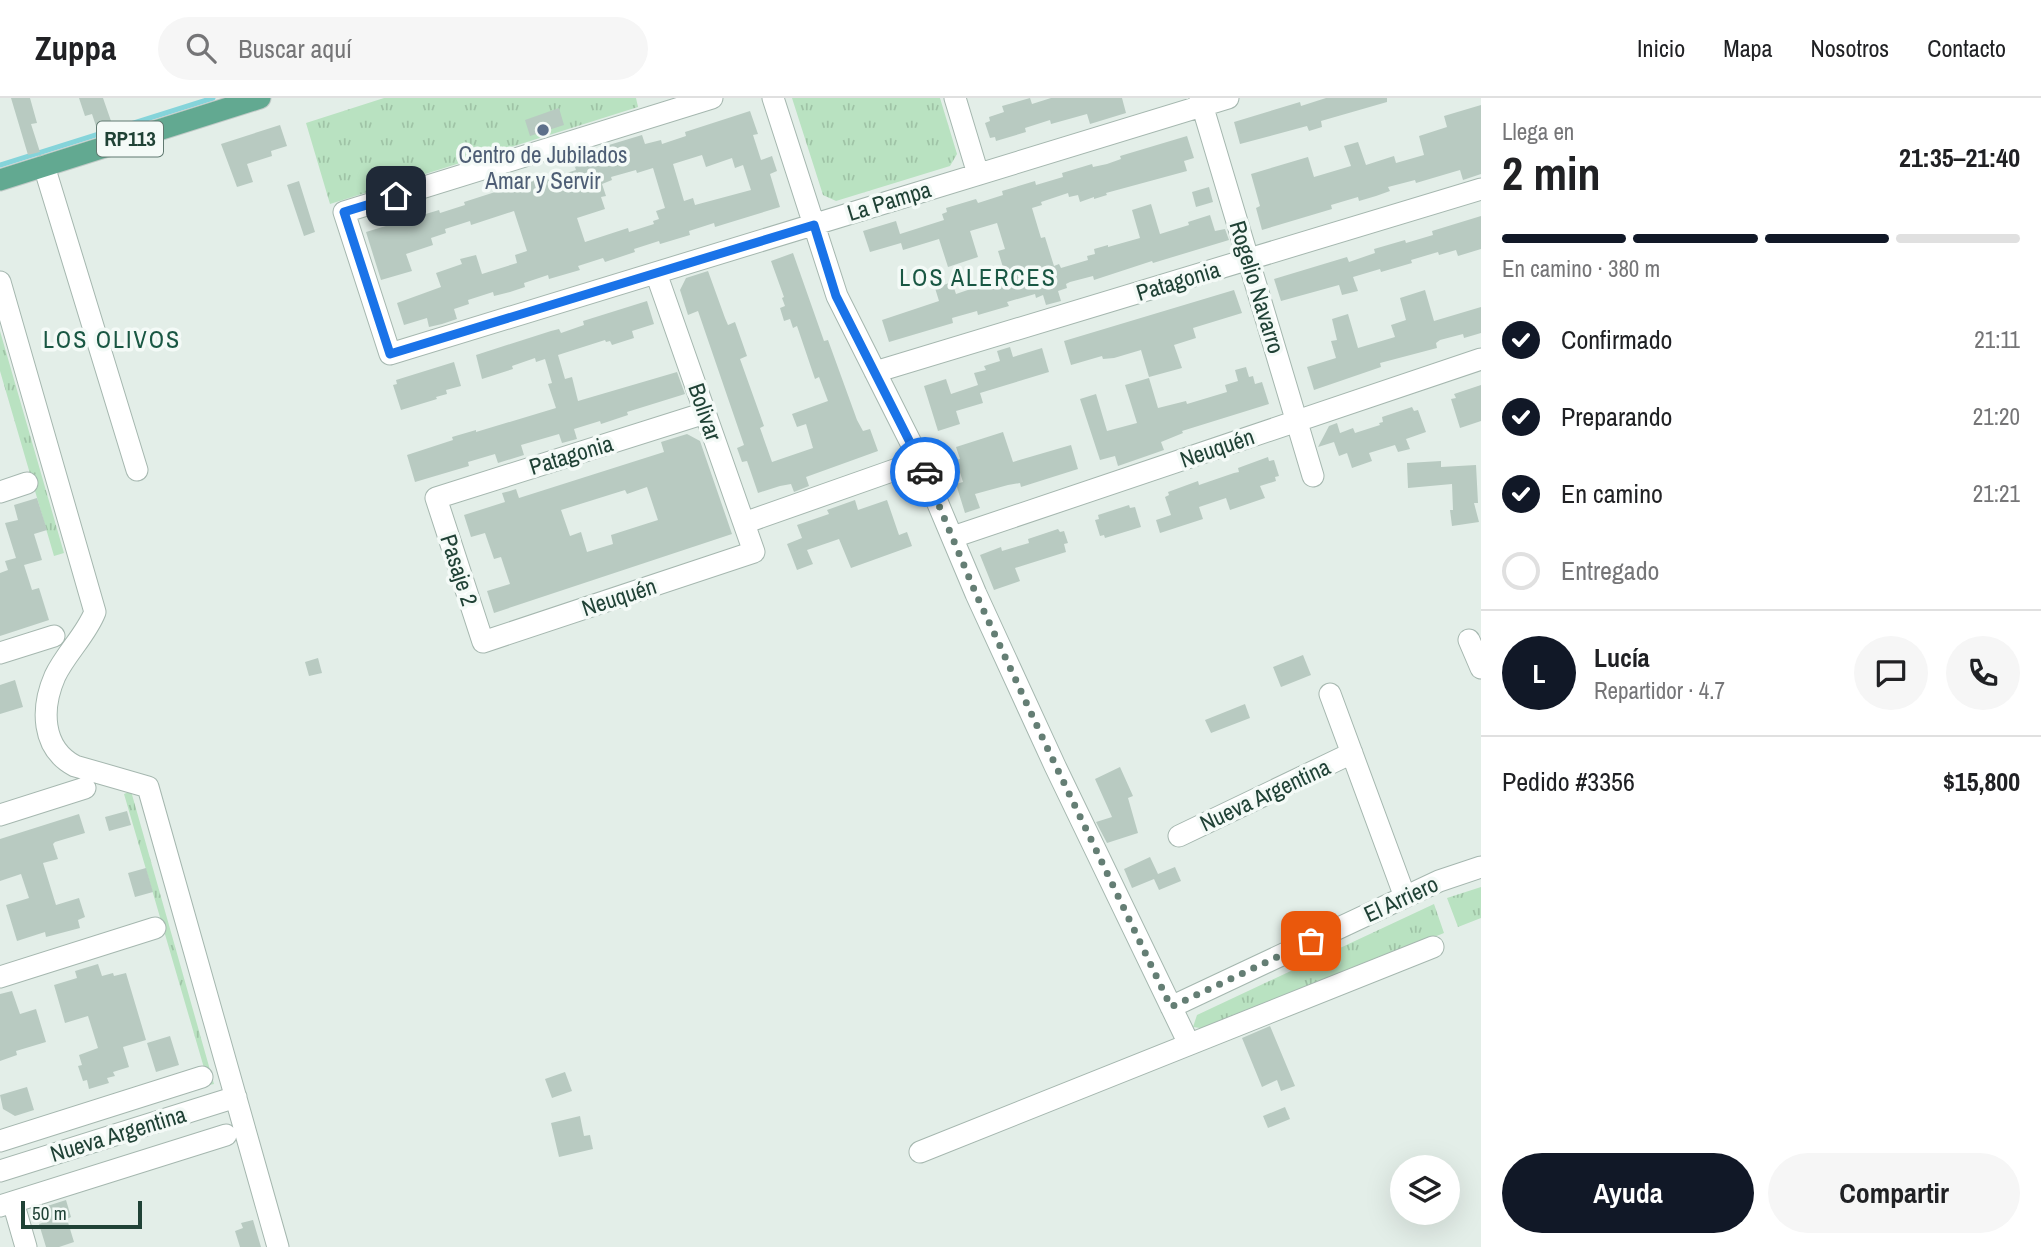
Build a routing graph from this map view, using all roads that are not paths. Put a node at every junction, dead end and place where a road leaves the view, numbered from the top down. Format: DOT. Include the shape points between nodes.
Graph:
graph roads {
  1 [pos="260,98"];
  2 [pos="712,98"];
  3 [pos="773,98"];
  4 [pos="955,98"];
  5 [pos="1228,98"];
  6 [pos="1201,102"];
  7 [pos="44,166"];
  8 [pos="978,174"];
  9 [pos="0,180"];
  10 [pos="1481,189"];
  11 [pos="814,225"];
  12 [pos="1248,260"];
  13 [pos="656,273"];
  14 [pos="0,282"];
  15 [pos="1481,359"];
  16 [pos="875,372"];
  17 [pos="705,413"];
  18 [pos="1297,421"];
  19 [pos="920,461"];
  20 [pos="137,470"];
  21 [pos="1313,477"];
  22 [pos="27,483"];
  23 [pos="0,492"];
  24 [pos="436,498"];
  25 [pos="744,523"];
  26 [pos="953,537"];
  27 [pos="754,552"];
  28 [pos="54,636"];
  29 [pos="1469,640"];
  30 [pos="483,642"];
  31 [pos="0,653"];
  32 [pos="1481,668"];
  33 [pos="1330,694"];
  34 [pos="1352,754"];
  35 [pos="85,788"];
  36 [pos="0,815"];
  37 [pos="1179,836"];
  38 [pos="1481,867"];
  39 [pos="1405,897"];
  40 [pos="155,928"];
  41 [pos="1433,947"];
  42 [pos="0,977"];
  43 [pos="1171,1007"];
  44 [pos="1189,1044"];
  45 [pos="202,1077"];
  46 [pos="236,1097"];
  47 [pos="226,1135"];
  48 [pos="0,1140"];
  49 [pos="920,1152"];
  50 [pos="0,1171"];
  51 [pos="7,1204"];
  52 [pos="26,1247"];
  53 [pos="278,1247"];
  1 -- 7 [label="main road, RP113"];
  2 -- 13 [label="street, La Pampa" via="344,212 390,354"];
  3 -- 11 [label="street"];
  4 -- 8 [label="street"];
  5 -- 6 [label="street, La Pampa"];
  6 -- 8 [label="street, La Pampa"];
  6 -- 12 [label="street, Rogelio Navarro"];
  7 -- 9 [label="main road, RP113"];
  7 -- 20 [label="street"];
  8 -- 11 [label="street, La Pampa"];
  10 -- 12 [label="street, Patagonia"];
  11 -- 13 [label="street, La Pampa"];
  11 -- 16 [label="street" via="836,296"];
  12 -- 16 [label="street, Patagonia"];
  12 -- 18 [label="street, Rogelio Navarro"];
  13 -- 17 [label="street, Bolivar"];
  14 -- 46 [label="street" via="95,612 55,676 47,731 52,747 75,766 148,787"];
  15 -- 18 [label="street, Neuquén"];
  16 -- 19 [label="street"];
  17 -- 24 [label="street, Patagonia"];
  17 -- 25 [label="street, Bolivar"];
  18 -- 21 [label="street, Rogelio Navarro"];
  18 -- 26 [label="street, Neuquén"];
  19 -- 25 [label="street"];
  19 -- 26 [label="street"];
  22 -- 23 [label="street"];
  24 -- 30 [label="street, Pasaje 2"];
  25 -- 27 [label="street, Bolivar"];
  26 -- 43 [label="street" via="1055,766"];
  27 -- 30 [label="street, Neuquén"];
  28 -- 31 [label="street"];
  29 -- 32 [label="street"];
  33 -- 34 [label="street"];
  34 -- 37 [label="street, Nueva Argentina"];
  34 -- 39 [label="street"];
  35 -- 36 [label="street"];
  38 -- 39 [label="street, El Arriero"];
  39 -- 43 [label="street, El Arriero"];
  40 -- 42 [label="street"];
  41 -- 44 [label="street"];
  43 -- 44 [label="street"];
  44 -- 49 [label="street"];
  45 -- 48 [label="street"];
  46 -- 50 [label="street, Nueva Argentina"];
  46 -- 53 [label="street"];
  47 -- 51 [label="street"];
  51 -- 52 [label="street"];
}
